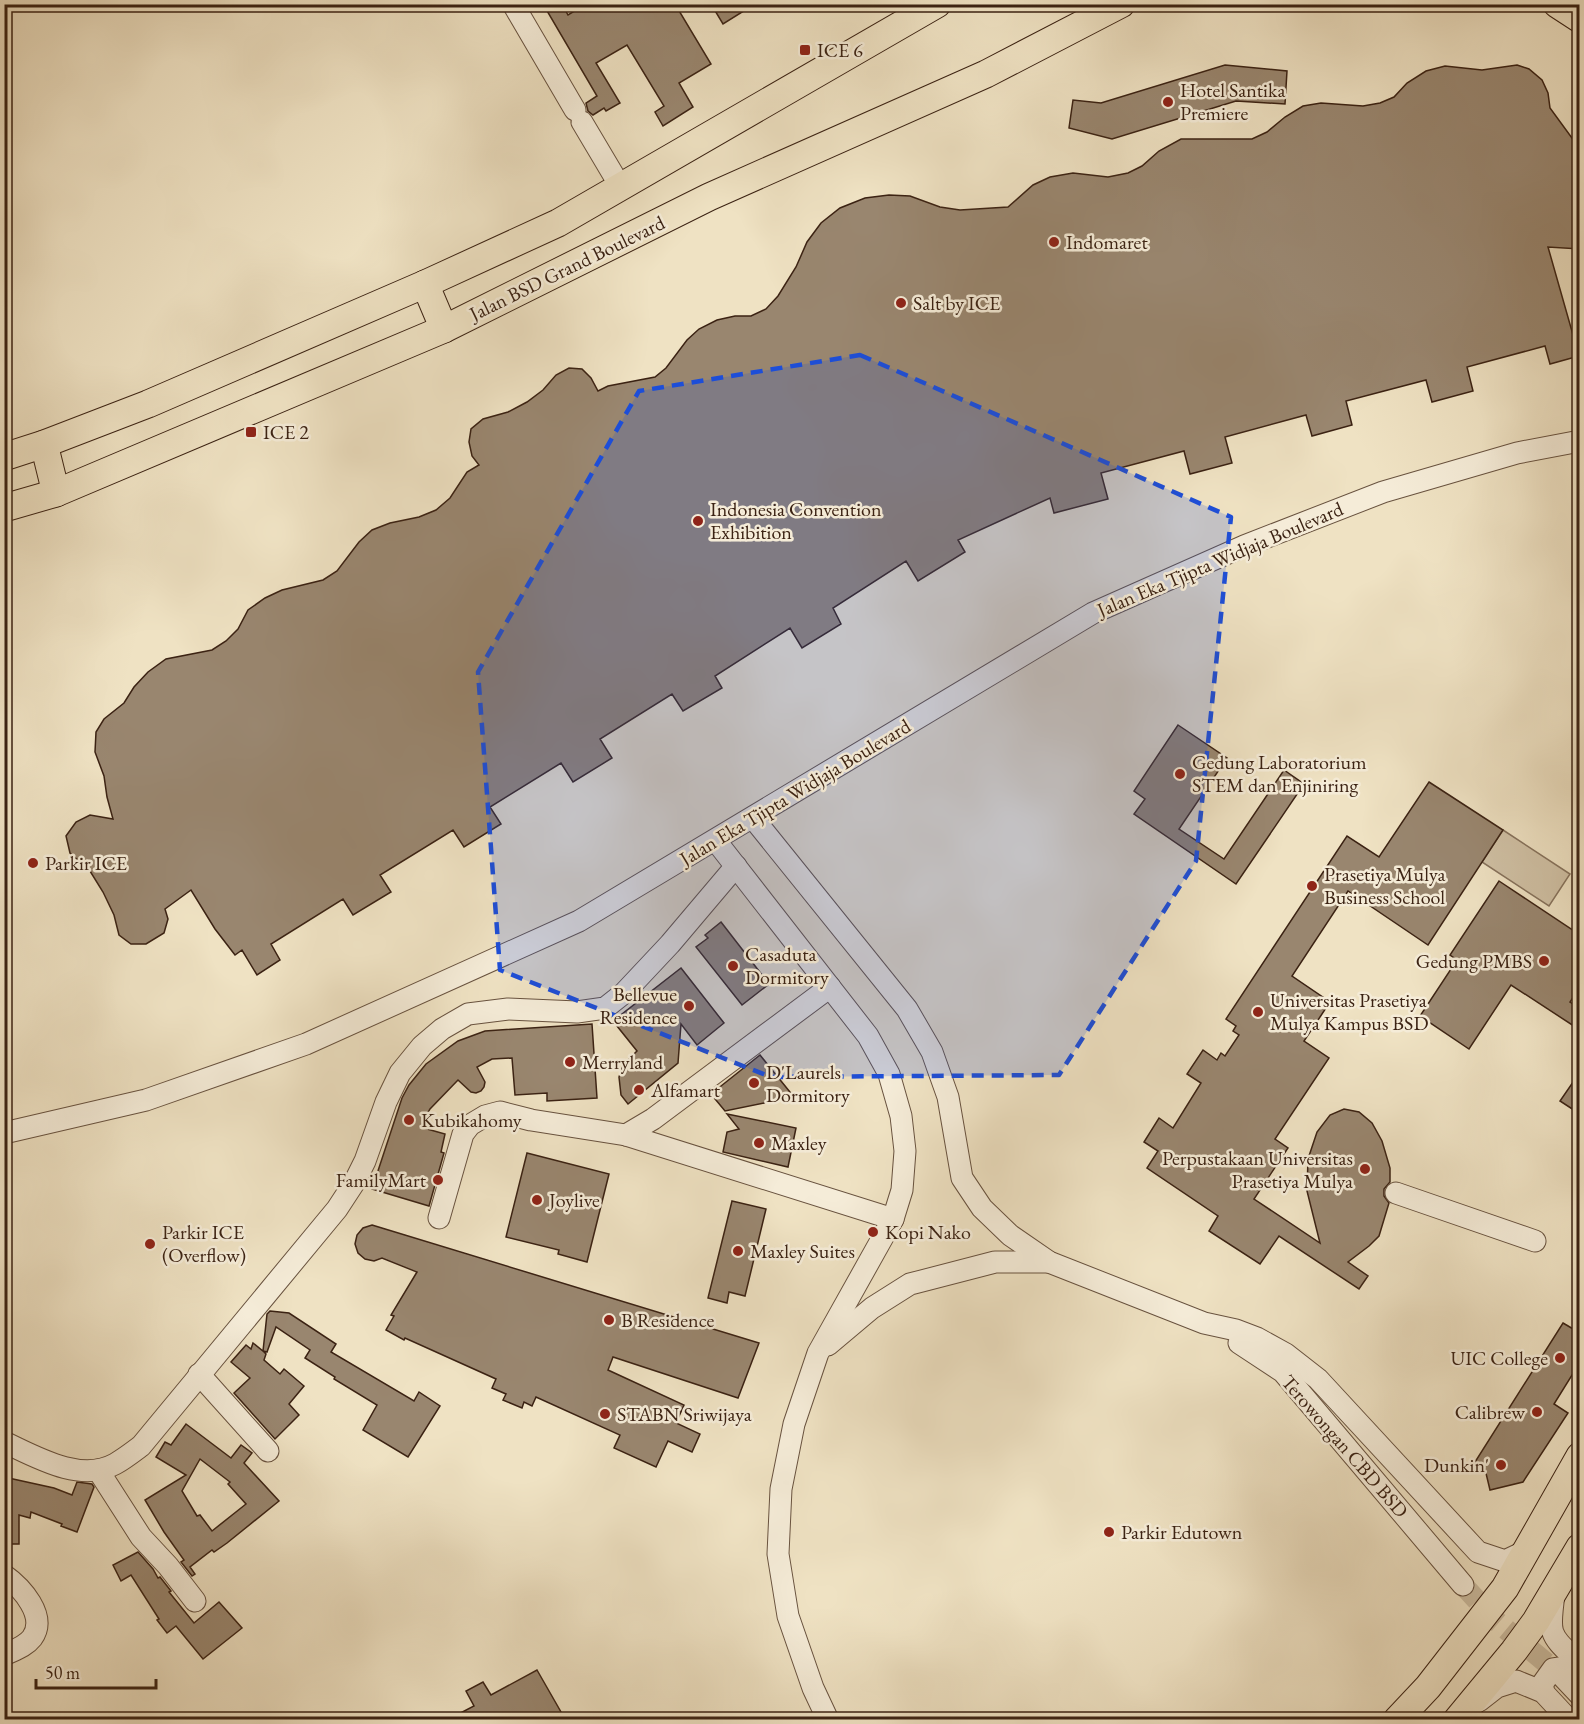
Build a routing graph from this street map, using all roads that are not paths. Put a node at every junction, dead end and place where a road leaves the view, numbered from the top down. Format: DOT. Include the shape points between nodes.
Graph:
graph roads {
  1 [pos="513,4"];
  2 [pos="937,4"];
  3 [pos="1121,4"];
  4 [pos="1557,4"];
  5 [pos="1580,19"];
  6 [pos="620,186"];
  7 [pos="425,284"];
  8 [pos="444,329"];
  9 [pos="1580,441"];
  10 [pos="44,444"];
  11 [pos="4,457"];
  12 [pos="56,493"];
  13 [pos="4,508"];
  14 [pos="753,818"];
  15 [pos="716,841"];
  16 [pos="735,866"];
  17 [pos="830,987"];
  18 [pos="4,1133"];
  19 [pos="626,1135"];
  20 [pos="1396,1192"];
  21 [pos="439,1218"];
  22 [pos="893,1218"];
  23 [pos="1535,1241"];
  24 [pos="1049,1262"];
  25 [pos="1210,1325"];
  26 [pos="818,1353"];
  27 [pos="199,1374"];
  28 [pos="4,1442"];
  29 [pos="268,1451"];
  30 [pos="1580,1456"];
  31 [pos="98,1470"];
  32 [pos="1580,1547"];
  33 [pos="1526,1551"];
  34 [pos="4,1575"];
  35 [pos="1463,1585"];
  36 [pos="1554,1591"];
  37 [pos="195,1601"];
  38 [pos="4,1655"];
  39 [pos="1574,1669"];
  40 [pos="1543,1692"];
  41 [pos="1580,1695"];
  42 [pos="828,1719"];
  43 [pos="1397,1719"];
  44 [pos="1457,1719"];
  45 [pos="1569,1719"];
  1 -- 6 [label="street"];
  2 -- 6 [label="main road"];
  3 -- 8 [label="main road, Jalan BSD Grand Boulevard" via="975,79 709,197"];
  4 -- 5 [label="main road"];
  6 -- 7 [label="main road" via="558,223"];
  7 -- 8 [label="main road"];
  7 -- 10 [label="main road" via="148,404"];
  8 -- 12 [label="main road, Jalan BSD Grand Boulevard"];
  9 -- 14 [label="street, Jalan Eka Tjipta Widjaja Boulevard" via="1516,453 1383,492 1244,546 1092,613"];
  10 -- 11 [label="main road"];
  10 -- 12 [label="main road"];
  12 -- 13 [label="main road, Jalan BSD Grand Boulevard"];
  14 -- 15 [label="street, Jalan Eka Tjipta Widjaja Boulevard"];
  14 -- 24 [label="street" via="907,1009 932,1052 948,1097 962,1178 982,1208 1010,1235"];
  15 -- 16 [label="street"];
  15 -- 18 [label="street, Jalan Eka Tjipta Widjaja Boulevard" via="579,921 306,1044 146,1100"];
  16 -- 17 [label="street"];
  16 -- 27 [label="street" via="670,944 624,993 604,1008 577,1012 508,1009 468,1014 422,1046 400,1073 365,1161 337,1209"];
  17 -- 19 [label="street"];
  17 -- 22 [label="street" via="868,1036 889,1074 901,1116 905,1151 902,1190"];
  19 -- 21 [label="street" via="500,1112 485,1116 463,1134"];
  19 -- 22 [label="street"];
  20 -- 23 [label="street"];
  22 -- 26 [label="street"];
  24 -- 25 [label="street"];
  24 -- 26 [label="street" via="995,1262 910,1284 872,1308"];
  25 -- 33 [label="street" via="1257,1338 1318,1379 1478,1552 1506,1561"];
  25 -- 35 [label="street, Terowongan CBD BSD" via="1283,1372"];
  26 -- 42 [label="street" via="794,1424 783,1478 778,1554 788,1616"];
  27 -- 29 [label="street"];
  27 -- 31 [label="street" via="141,1446 114,1465"];
  28 -- 31 [label="street" via="42,1460"];
  30 -- 33 [label="main road"];
  31 -- 37 [label="street" via="141,1538"];
  32 -- 36 [label="main road"];
  33 -- 43 [label="main road" via="1491,1607 1428,1687"];
  34 -- 38 [label="street" via="17,1584 34,1609 37,1627 22,1647"];
  36 -- 39 [label="street" via="1550,1623 1554,1638"];
  36 -- 44 [label="main road" via="1514,1651"];
  39 -- 40 [label="street" via="1553,1669 1543,1683"];
  39 -- 41 [label="street"];
  40 -- 44 [label="street" via="1516,1681 1497,1688"];
  40 -- 45 [label="street"];
}
